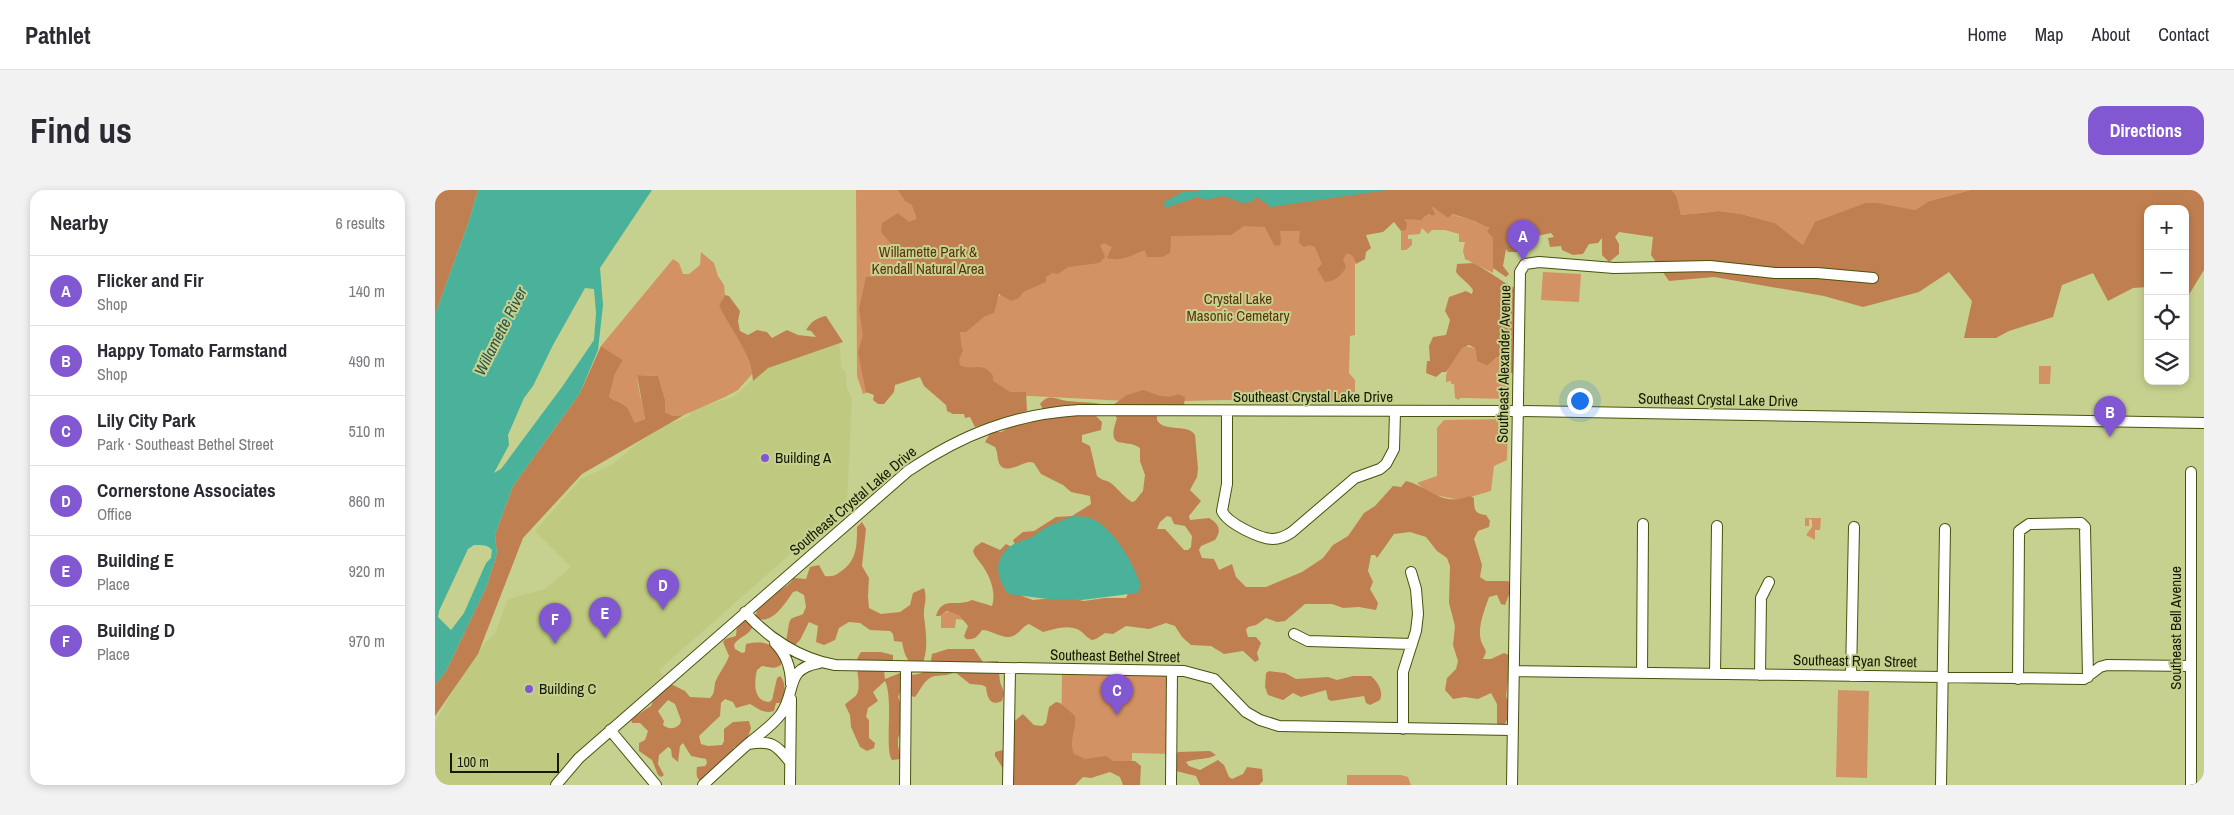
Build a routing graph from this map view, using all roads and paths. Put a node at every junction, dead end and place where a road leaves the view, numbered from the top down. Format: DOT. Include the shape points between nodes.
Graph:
graph roads {
  1 [pos="1873,278"];
  2 [pos="1518,411"];
  3 [pos="1227,412"];
  4 [pos="1395,412"];
  5 [pos="2204,423"];
  6 [pos="2191,472"];
  7 [pos="1643,524"];
  8 [pos="1717,526"];
  9 [pos="1854,527"];
  10 [pos="1945,529"];
  11 [pos="1411,572"];
  12 [pos="1769,582"];
  13 [pos="745,612"];
  14 [pos="1294,634"];
  15 [pos="767,635"];
  16 [pos="1412,644"];
  17 [pos="820,662"];
  18 [pos="2191,666"];
  19 [pos="906,668"];
  20 [pos="1010,669"];
  21 [pos="1172,671"];
  22 [pos="1514,671"];
  23 [pos="1642,673"];
  24 [pos="1715,674"];
  25 [pos="1760,675"];
  26 [pos="1851,676"];
  27 [pos="2088,677"];
  28 [pos="1942,678"];
  29 [pos="2018,679"];
  30 [pos="791,682"];
  31 [pos="1403,729"];
  32 [pos="610,730"];
  33 [pos="1513,730"];
  34 [pos="747,744"];
  35 [pos="790,762"];
  36 [pos="556,785"];
  37 [pos="656,785"];
  38 [pos="703,785"];
  39 [pos="790,785"];
  40 [pos="905,785"];
  41 [pos="1008,785"];
  42 [pos="1171,785"];
  43 [pos="1513,785"];
  44 [pos="1941,785"];
  45 [pos="2191,785"];
  1 -- 2 [label="street, Southeast Alexander Avenue" via="1710,266 1614,268 1539,262 1525,264 1520,272"];
  2 -- 4 [label="street, Southeast Crystal Lake Drive"];
  2 -- 5 [label="street, Southeast Crystal Lake Drive"];
  2 -- 22 [label="street, Southeast Alexander Avenue"];
  3 -- 4 [label="street, Southeast Crystal Lake Drive"];
  3 -- 4 [label="street" via="1227,484 1222,511 1227,518 1255,534 1272,539 1292,532 1355,478 1386,464 1394,449"];
  3 -- 13 [label="street, Southeast Crystal Lake Drive" via="1052,412 978,432 953,443 908,471"];
  6 -- 18 [label="street, Southeast Bell Avenue"];
  7 -- 23 [label="street"];
  8 -- 24 [label="street"];
  9 -- 26 [label="street"];
  10 -- 28 [label="street"];
  11 -- 16 [label="street" via="1418,614"];
  12 -- 25 [label="street" via="1761,598"];
  13 -- 15 [label="street, Southeast Bethel Street"];
  13 -- 32 [label="street, Southeast Crystal Lake Drive"];
  14 -- 16 [label="street" via="1308,641"];
  15 -- 17 [label="street, Southeast Bethel Street"];
  15 -- 30 [label="street" via="784,654"];
  16 -- 31 [label="street" via="1403,672"];
  17 -- 19 [label="street, Southeast Bethel Street"];
  17 -- 30 [label="street" via="805,666"];
  18 -- 27 [label="street, Southeast Ryan Street" via="2107,665"];
  18 -- 45 [label="street, Southeast Bell Avenue"];
  19 -- 20 [label="street, Southeast Bethel Street"];
  19 -- 40 [label="street"];
  20 -- 21 [label="street, Southeast Bethel Street"];
  20 -- 41 [label="street"];
  21 -- 31 [label="street, Southeast Bethel Street" via="1214,679 1246,712 1270,724 1289,728"];
  21 -- 42 [label="street"];
  22 -- 23 [label="street, Southeast Ryan Street"];
  22 -- 33 [label="street, Southeast Alexander Avenue"];
  23 -- 24 [label="street, Southeast Ryan Street"];
  24 -- 25 [label="street, Southeast Ryan Street"];
  25 -- 26 [label="street, Southeast Ryan Street"];
  26 -- 28 [label="street, Southeast Ryan Street"];
  27 -- 29 [label="street, Southeast Ryan Street"];
  27 -- 29 [label="street" via="2086,529 2084,525 2029,524 2019,531"];
  28 -- 29 [label="street, Southeast Ryan Street"];
  28 -- 44 [label="street"];
  30 -- 34 [label="street" via="781,714"];
  30 -- 35 [label="street"];
  31 -- 33 [label="street, Southeast Bethel Street"];
  32 -- 36 [label="street, Southeast Crystal Lake Drive" via="565,771"];
  32 -- 37 [label="street"];
  33 -- 43 [label="street, Southeast Alexander Avenue"];
  34 -- 35 [label="street" via="770,743 781,750"];
  34 -- 38 [label="street"];
  35 -- 39 [label="street"];
}
